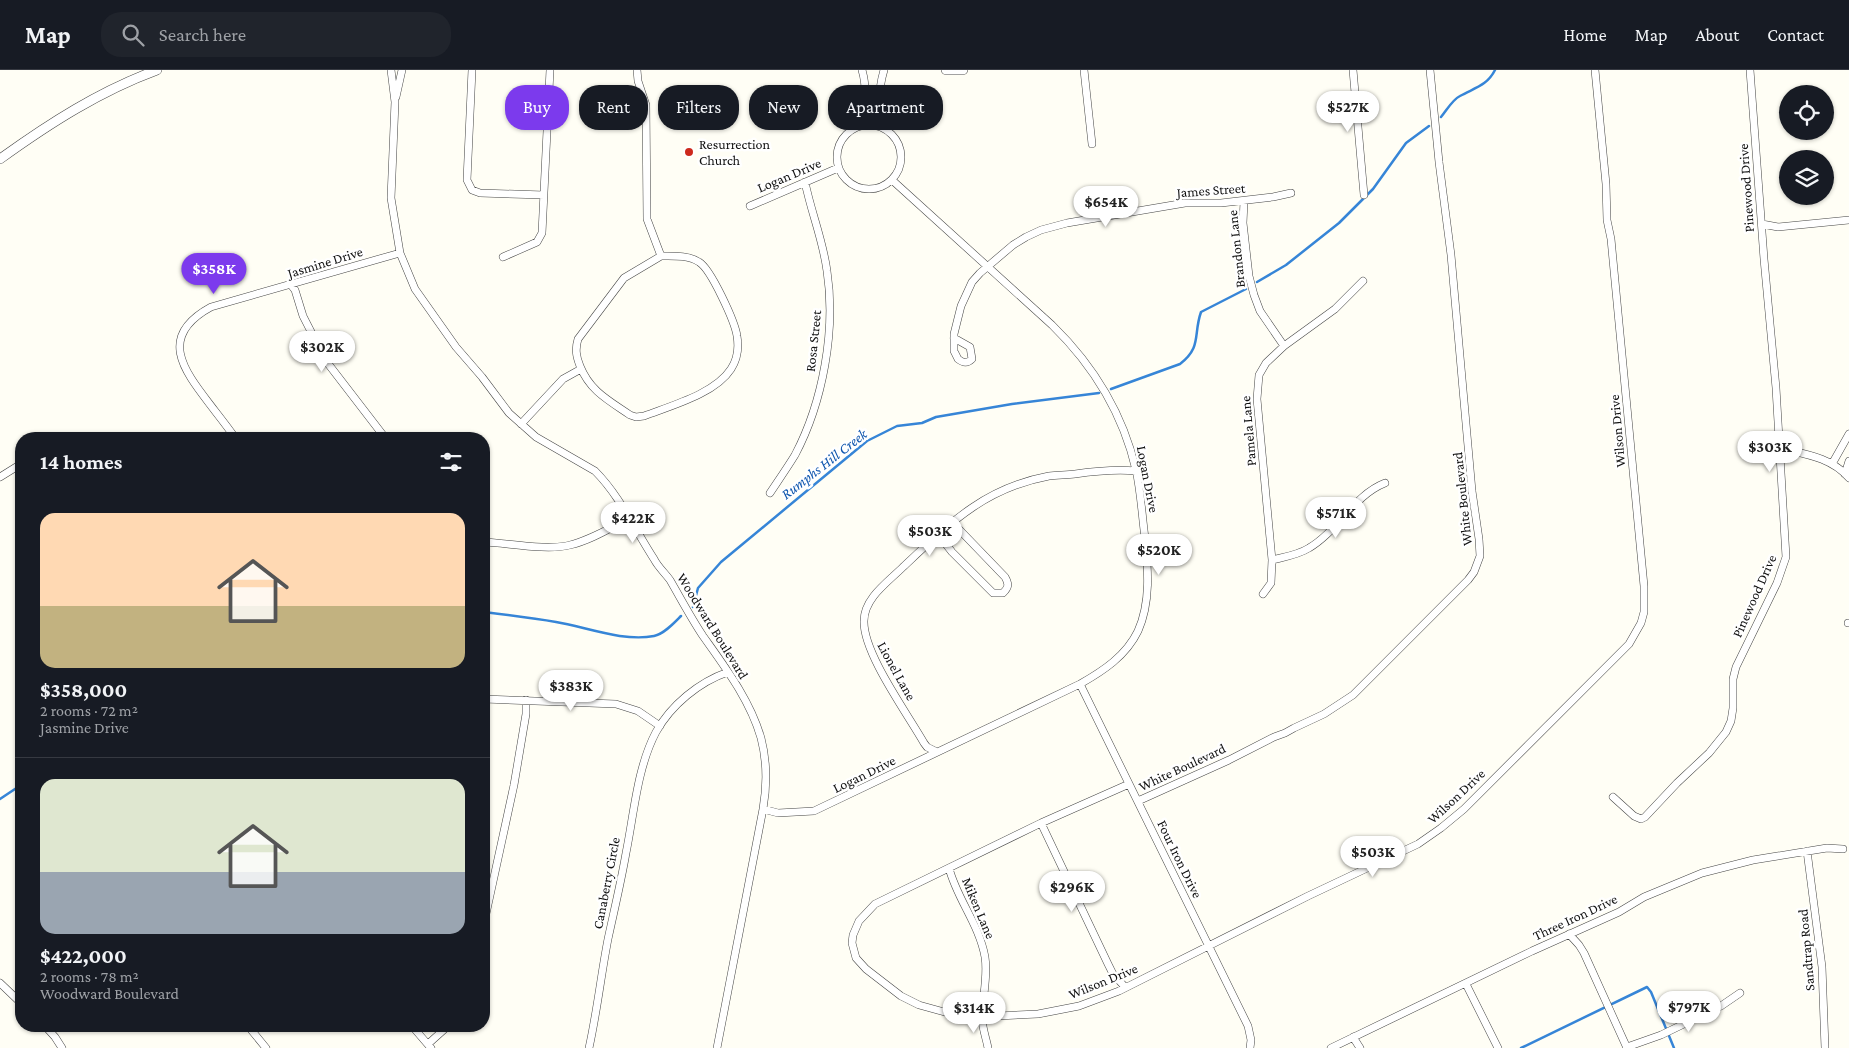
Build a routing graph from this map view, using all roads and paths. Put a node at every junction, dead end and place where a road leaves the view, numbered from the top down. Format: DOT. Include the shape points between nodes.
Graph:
graph roads {
  1 [pos="157,70"];
  2 [pos="392,70"];
  3 [pos="402,70"];
  4 [pos="472,70"];
  5 [pos="550,70"];
  6 [pos="637,70"];
  7 [pos="862,70"];
  8 [pos="884,70"];
  9 [pos="946,70"];
  10 [pos="964,70"];
  11 [pos="1084,70"];
  12 [pos="1353,70"];
  13 [pos="1430,70"];
  14 [pos="1595,70"];
  15 [pos="1750,70"];
  16 [pos="865,85"];
  17 [pos="881,85"];
  18 [pos="395,103"];
  19 [pos="854,130"];
  20 [pos="886,130"];
  21 [pos="1092,144"];
  22 [pos="0,158"];
  23 [pos="838,168"];
  24 [pos="892,180"];
  25 [pos="805,182"];
  26 [pos="1291,193"];
  27 [pos="544,195"];
  28 [pos="1364,195"];
  29 [pos="1244,201"];
  30 [pos="750,206"];
  31 [pos="1849,220"];
  32 [pos="1762,224"];
  33 [pos="400,253"];
  34 [pos="661,256"];
  35 [pos="502,257"];
  36 [pos="988,266"];
  37 [pos="1363,281"];
  38 [pos="291,285"];
  39 [pos="954,338"];
  40 [pos="1284,346"];
  41 [pos="581,368"];
  42 [pos="521,424"];
  43 [pos="231,432"];
  44 [pos="381,432"];
  45 [pos="1849,434"];
  46 [pos="1779,448"];
  47 [pos="1849,461"];
  48 [pos="1832,464"];
  49 [pos="15,468"];
  50 [pos="1136,471"];
  51 [pos="1847,476"];
  52 [pos="0,477"];
  53 [pos="1386,483"];
  54 [pos="770,494"];
  55 [pos="630,518"];
  56 [pos="952,522"];
  57 [pos="938,534"];
  58 [pos="490,543"];
  59 [pos="1272,560"];
  60 [pos="1263,594"];
  61 [pos="728,672"];
  62 [pos="1080,684"];
  63 [pos="490,699"];
  64 [pos="526,700"];
  65 [pos="660,726"];
  66 [pos="937,752"];
  67 [pos="1129,784"];
  68 [pos="1612,797"];
  69 [pos="1138,801"];
  70 [pos="764,809"];
  71 [pos="1042,823"];
  72 [pos="1843,849"];
  73 [pos="1807,851"];
  74 [pos="949,868"];
  75 [pos="490,895"];
  76 [pos="1569,934"];
  77 [pos="1210,947"];
  78 [pos="0,984"];
  79 [pos="1466,984"];
  80 [pos="1125,987"];
  81 [pos="1740,993"];
  82 [pos="15,998"];
  83 [pos="982,1015"];
  84 [pos="50,1032"];
  85 [pos="253,1032"];
  86 [pos="417,1032"];
  87 [pos="442,1032"];
  88 [pos="1353,1037"];
  89 [pos="429,1046"];
  90 [pos="62,1048"];
  91 [pos="266,1048"];
  92 [pos="589,1048"];
  93 [pos="718,1048"];
  94 [pos="988,1048"];
  95 [pos="1250,1048"];
  96 [pos="1331,1048"];
  97 [pos="1360,1048"];
  98 [pos="1498,1048"];
  99 [pos="1627,1048"];
  100 [pos="1825,1048"];
  1 -- 22 [label="street" via="73,110"];
  2 -- 18 [label="street, Woodward Boulevard"];
  3 -- 18 [label="street, Woodward Boulevard"];
  4 -- 27 [label="street" via="469,185 480,193"];
  5 -- 27 [label="street"];
  6 -- 34 [label="street" via="646,105 647,219"];
  7 -- 16 [label="street"];
  8 -- 17 [label="street"];
  9 -- 10 [label="street"];
  11 -- 21 [label="street"];
  12 -- 28 [label="street"];
  13 -- 69 [label="street, White Boulevard" via="1479,539 1478,564 1468,580 1343,702 1285,733"];
  14 -- 77 [label="street, Wilson Drive" via="1642,557 1642,623 1629,644 1610,664 1441,828 1418,844"];
  15 -- 32 [label="street, Pinewood Drive"];
  18 -- 33 [label="street, Woodward Boulevard" via="391,198"];
  19 -- 23 [label="street" via="842,139 837,153"];
  20 -- 24 [label="street" via="895,138 901,153 899,170"];
  23 -- 24 [label="street" via="848,182 864,189 881,187"];
  23 -- 25 [label="street, Logan Drive"];
  24 -- 36 [label="street, Logan Drive"];
  25 -- 30 [label="street, Logan Drive"];
  25 -- 54 [label="street, Rosa Street" via="828,273 828,337 819,394 810,423"];
  26 -- 29 [label="street, James Street"];
  27 -- 35 [label="street" via="540,238"];
  29 -- 36 [label="street, James Street" via="1185,203 1058,224 1026,237"];
  29 -- 40 [label="street, Brandon Lane" via="1243,223 1254,295 1260,311"];
  31 -- 32 [label="street" via="1778,227"];
  32 -- 46 [label="street, Pinewood Drive"];
  33 -- 38 [label="street, Jasmine Drive"];
  33 -- 42 [label="street, Woodward Boulevard" via="415,289 428,309"];
  34 -- 41 [label="street" via="624,278 578,339 575,347"];
  34 -- 41 [label="street" via="692,258 700,262 713,279 738,338 731,370 721,382 710,388 636,417 595,390"];
  36 -- 39 [label="street, James Street" via="972,282 961,306"];
  36 -- 50 [label="street, Logan Drive" via="1075,347 1088,365 1119,420"];
  37 -- 40 [label="street, Pamela Lane" via="1335,309"];
  38 -- 43 [label="street, Jasmine Drive" via="211,307 194,318 183,333 180,351 184,368"];
  38 -- 44 [label="street" via="326,361"];
  40 -- 59 [label="street, Pamela Lane" via="1262,369 1256,391"];
  41 -- 42 [label="street" via="563,379"];
  42 -- 55 [label="street, Woodward Boulevard" via="536,437 595,471"];
  45 -- 48 [label="street"];
  46 -- 48 [label="street"];
  46 -- 68 [label="street, Pinewood Drive" via="1786,557 1777,583 1736,667 1731,722 1709,753 1645,817 1634,816"];
  47 -- 51 [label="street"];
  48 -- 51 [label="street"];
  49 -- 52 [label="street"];
  50 -- 56 [label="street, Lionel Lane" via="1098,471 1039,478 987,498"];
  50 -- 62 [label="street, Logan Drive" via="1148,572 1144,612 1138,631 1121,654"];
  53 -- 59 [label="street" via="1370,490 1309,548"];
  55 -- 58 [label="street" via="598,536 568,546"];
  55 -- 61 [label="street, Woodward Boulevard"];
  56 -- 57 [label="street, Lionel Lane"];
  56 -- 57 [label="street" via="1005,577 1008,588 1003,594 993,593"];
  57 -- 66 [label="street, Lionel Lane" via="884,585 869,604 864,618 873,655 924,743"];
  59 -- 60 [label="street, Pamela Lane" via="1271,583"];
  61 -- 65 [label="street, Canaberry Circle" via="690,694"];
  61 -- 70 [label="street, Woodward Boulevard" via="761,738 766,768"];
  62 -- 66 [label="street, Logan Drive"];
  62 -- 67 [label="street, Four Iron Drive"];
  63 -- 64 [label="street"];
  64 -- 65 [label="street" via="616,704 638,711"];
  64 -- 75 [label="street" via="514,785"];
  65 -- 92 [label="street, Canaberry Circle" via="641,770"];
  66 -- 70 [label="street, Logan Drive" via="814,811 778,814"];
  67 -- 69 [label="street, Four Iron Drive"];
  67 -- 71 [label="street, Wilson Drive"];
  69 -- 77 [label="street, Four Iron Drive"];
  70 -- 93 [label="street, Woodward Boulevard"];
  71 -- 74 [label="street, Wilson Drive"];
  71 -- 80 [label="street" via="1113,974"];
  72 -- 73 [label="street, Three Iron Drive"];
  73 -- 76 [label="street, Three Iron Drive" via="1702,873"];
  73 -- 100 [label="street, Sandtrap Road" via="1822,967"];
  74 -- 83 [label="street, Miken Lane" via="985,958 986,987"];
  74 -- 83 [label="street, Wilson Drive" via="869,909 859,921 852,943 860,964 901,996 938,1011"];
  76 -- 79 [label="street, Three Iron Drive"];
  76 -- 99 [label="street" via="1584,953"];
  77 -- 80 [label="street, Wilson Drive"];
  77 -- 95 [label="street, Four Iron Drive" via="1248,1026"];
  78 -- 82 [label="street"];
  79 -- 88 [label="street, Three Iron Drive"];
  79 -- 98 [label="street"];
  80 -- 83 [label="street, Wilson Drive" via="1059,1011"];
  81 -- 99 [label="street" via="1721,1006"];
  83 -- 94 [label="street, Miken Lane"];
  84 -- 90 [label="street"];
  85 -- 91 [label="street"];
  86 -- 89 [label="street"];
  87 -- 89 [label="street"];
  88 -- 96 [label="street, Three Iron Drive"];
  88 -- 97 [label="street"];
}
